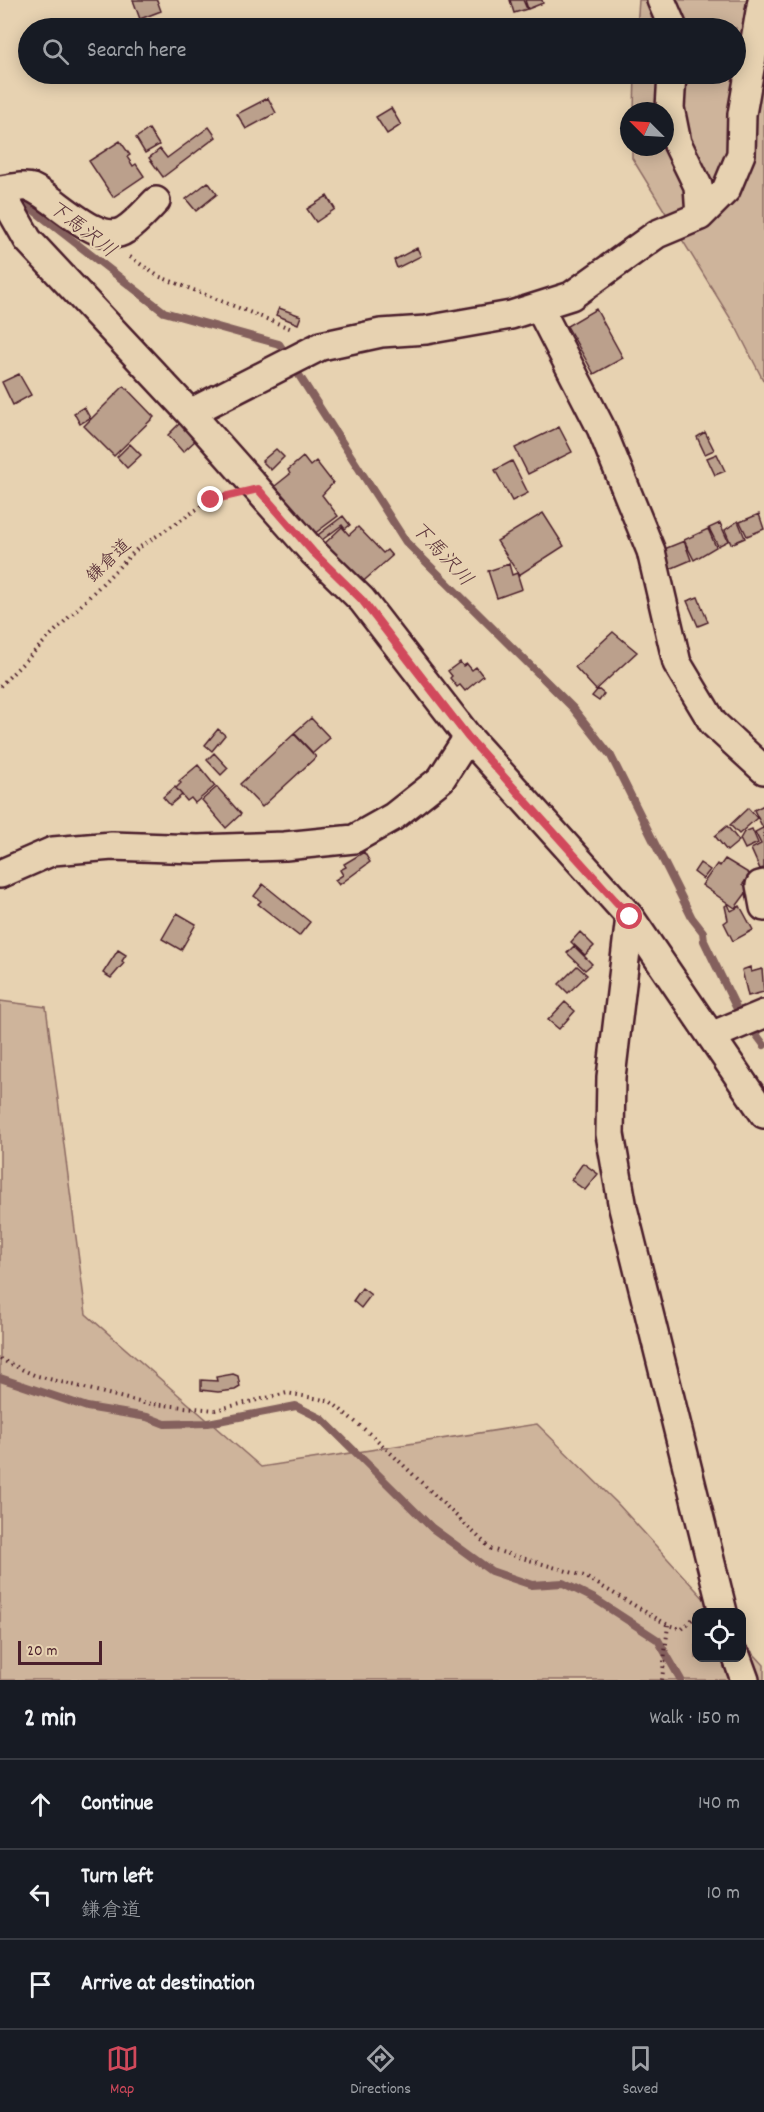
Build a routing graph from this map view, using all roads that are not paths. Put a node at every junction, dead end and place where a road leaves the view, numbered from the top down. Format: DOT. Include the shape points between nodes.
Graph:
graph roads {
  1 [pos="661,0"];
  2 [pos="762,0"];
  3 [pos="669,18"];
  4 [pos="671,84"];
  5 [pos="3,197"];
  6 [pos="156,201"];
  7 [pos="700,216"];
  8 [pos="539,307"];
  9 [pos="190,413"];
  10 [pos="468,737"];
  11 [pos="764,770"];
  12 [pos="0,874"];
  13 [pos="764,884"];
  14 [pos="764,907"];
  15 [pos="630,917"];
  16 [pos="764,1014"];
  17 [pos="720,1032"];
  18 [pos="764,1114"];
  19 [pos="722,1608"];
  20 [pos="738,1662"];
  21 [pos="745,1680"];
  1 -- 3 [label="street"];
  2 -- 7 [label="street" via="742,114 741,154 726,190"];
  4 -- 7 [label="street" via="670,108 677,144 698,186"];
  5 -- 6 [label="street" via="30,187 87,226 109,234 124,231"];
  5 -- 9 [label="street" via="28,240"];
  7 -- 8 [label="street" via="657,234 571,296"];
  8 -- 9 [label="street" via="426,330 381,333 312,351"];
  8 -- 11 [label="street" via="601,428 651,550 677,663 713,723"];
  9 -- 10 [label="street" via="313,552 362,600"];
  10 -- 12 [label="street" via="441,779 393,817 354,839 285,846 112,846 53,851"];
  10 -- 15 [label="street"];
  13 -- 14 [label="street" via="760,885"];
  15 -- 17 [label="street"];
  15 -- 19 [label="street" via="613,1065 610,1134 623,1208"];
  16 -- 17 [label="street"];
  17 -- 18 [label="street"];
  20 -- 21 [label="street"];
}
